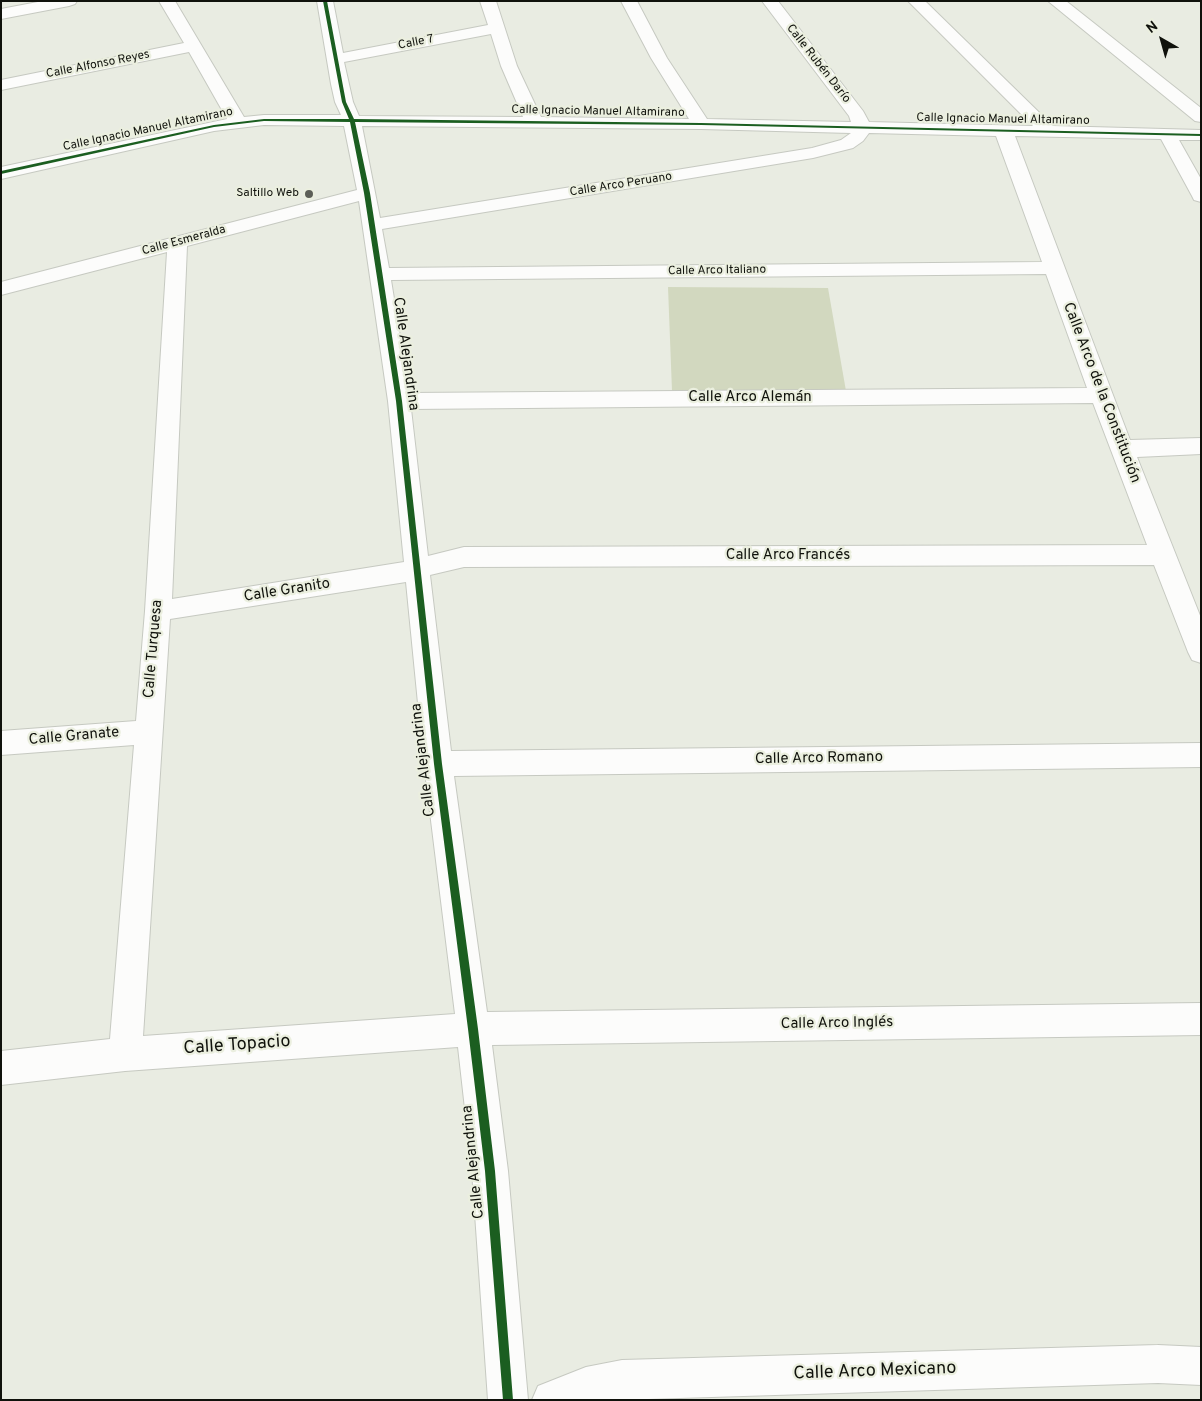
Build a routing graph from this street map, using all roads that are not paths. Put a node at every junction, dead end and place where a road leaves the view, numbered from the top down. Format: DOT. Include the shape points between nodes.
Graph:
graph roads {
  1 [pos="69,1"];
  2 [pos="167,1"];
  3 [pos="325,1"];
  4 [pos="488,1"];
  5 [pos="629,1"];
  6 [pos="770,1"];
  7 [pos="916,1"];
  8 [pos="1056,1"];
  9 [pos="1,14"];
  10 [pos="497,28"];
  11 [pos="194,46"];
  12 [pos="335,59"];
  13 [pos="1,85"];
  14 [pos="1201,117"];
  15 [pos="352,120"];
  16 [pos="238,122"];
  17 [pos="535,123"];
  18 [pos="701,124"];
  19 [pos="863,129"];
  20 [pos="1004,132"];
  21 [pos="1050,133"];
  22 [pos="1167,134"];
  23 [pos="1201,135"];
  24 [pos="1,173"];
  25 [pos="367,194"];
  26 [pos="1201,196"];
  27 [pos="372,225"];
  28 [pos="177,243"];
  29 [pos="1054,268"];
  30 [pos="380,274"];
  31 [pos="1,289"];
  32 [pos="1101,395"];
  33 [pos="399,401"];
  34 [pos="1201,446"];
  35 [pos="1122,449"];
  36 [pos="1162,556"];
  37 [pos="416,570"];
  38 [pos="158,611"];
  39 [pos="1201,652"];
  40 [pos="147,732"];
  41 [pos="1,743"];
  42 [pos="1201,755"];
  43 [pos="438,764"];
  44 [pos="1201,1020"];
  45 [pos="473,1029"];
  46 [pos="125,1054"];
  47 [pos="1,1068"];
  48 [pos="1201,1366"];
  49 [pos="508,1400"];
  50 [pos="552,1400"];
  1 -- 9 [label="street"];
  2 -- 11 [label="street"];
  3 -- 12 [label="street, Calle Alejandrina"];
  4 -- 10 [label="street"];
  5 -- 18 [label="street"];
  6 -- 19 [label="street, Calle Rubén Darío" via="857,115"];
  7 -- 21 [label="street"];
  8 -- 14 [label="street"];
  10 -- 12 [label="street, Calle 7"];
  10 -- 17 [label="street" via="517,87"];
  11 -- 13 [label="street, Calle Alfonso Reyes"];
  11 -- 16 [label="street"];
  12 -- 15 [label="street, Calle Alejandrina" via="344,102"];
  15 -- 16 [label="street, Calle Ignacio Manuel Altamirano"];
  15 -- 17 [label="street, Calle Ignacio Manuel Altamirano"];
  15 -- 25 [label="street, Calle Alejandrina"];
  16 -- 24 [label="street, Calle Ignacio Manuel Altamirano"];
  17 -- 18 [label="street, Calle Ignacio Manuel Altamirano"];
  18 -- 19 [label="street, Calle Ignacio Manuel Altamirano"];
  19 -- 20 [label="street, Calle Ignacio Manuel Altamirano"];
  19 -- 27 [label="street, Calle Arco Peruano" via="847,144 813,153"];
  20 -- 21 [label="street, Calle Ignacio Manuel Altamirano"];
  20 -- 29 [label="street, Calle Arco de la Constitución"];
  21 -- 22 [label="street, Calle Ignacio Manuel Altamirano"];
  22 -- 23 [label="street, Calle Ignacio Manuel Altamirano"];
  22 -- 26 [label="street"];
  25 -- 27 [label="street, Calle Alejandrina"];
  25 -- 28 [label="street, Calle Esmeralda"];
  27 -- 30 [label="street, Calle Alejandrina"];
  28 -- 31 [label="street, Calle Esmeralda"];
  28 -- 38 [label="street, Calle Turquesa"];
  29 -- 30 [label="street, Calle Arco Italiano"];
  29 -- 32 [label="street, Calle Arco de la Constitución"];
  30 -- 33 [label="street, Calle Alejandrina"];
  32 -- 33 [label="street, Calle Arco Alemán"];
  32 -- 35 [label="street, Calle Arco de la Constitución"];
  33 -- 37 [label="street, Calle Alejandrina"];
  34 -- 35 [label="street"];
  35 -- 36 [label="street, Calle Arco de la Constitución"];
  36 -- 37 [label="street, Calle Arco Francés" via="494,556 464,557"];
  36 -- 39 [label="street, Calle Arco de la Constitución"];
  37 -- 38 [label="street, Calle Granito"];
  37 -- 43 [label="street, Calle Alejandrina"];
  38 -- 40 [label="street, Calle Turquesa"];
  40 -- 41 [label="street, Calle Granate"];
  40 -- 46 [label="street, Calle Turquesa"];
  42 -- 43 [label="street, Calle Arco Romano"];
  43 -- 45 [label="street, Calle Alejandrina"];
  44 -- 45 [label="street, Calle Arco Inglés"];
  45 -- 46 [label="street, Calle Topacio"];
  45 -- 49 [label="street, Calle Alejandrina" via="490,1171"];
  46 -- 47 [label="street, Calle Topacio"];
  48 -- 50 [label="street, Calle Arco Mexicano" via="1158,1364 622,1380 586,1387"];
}
